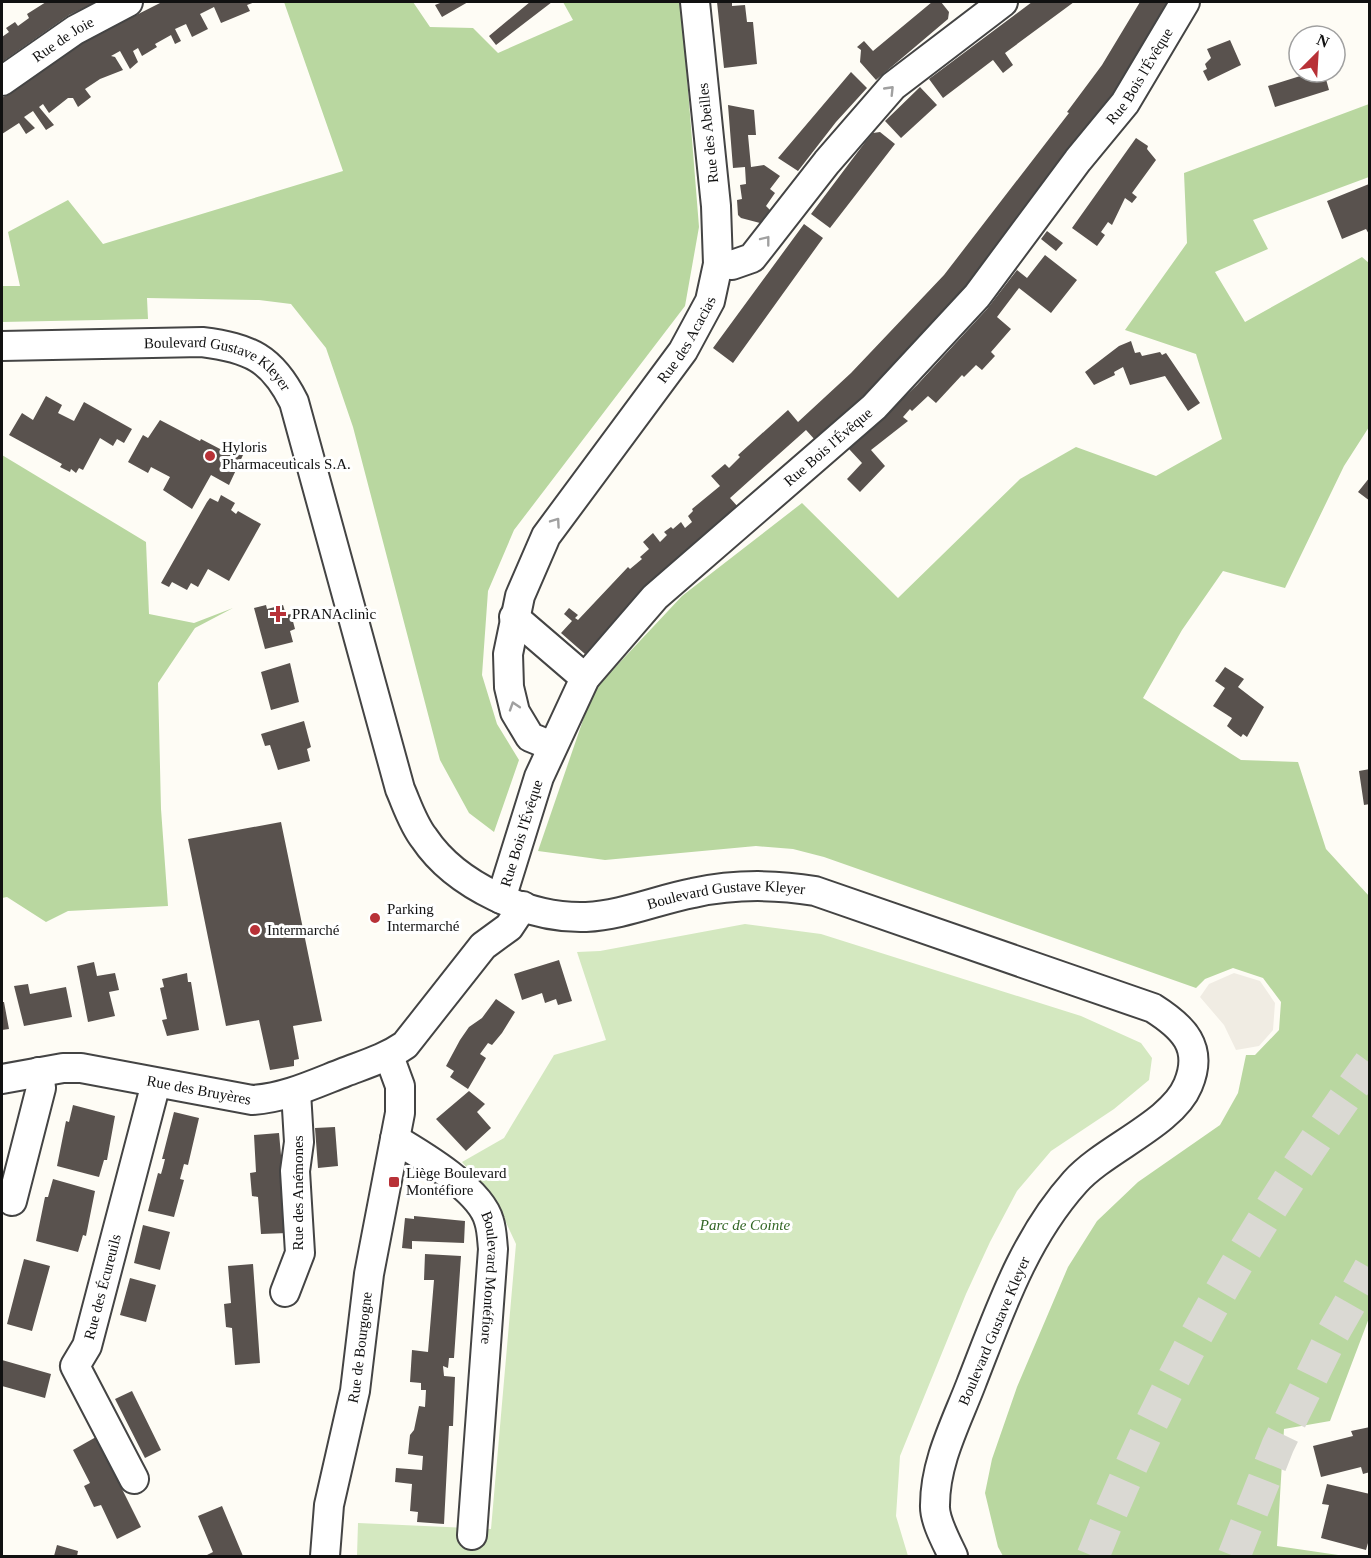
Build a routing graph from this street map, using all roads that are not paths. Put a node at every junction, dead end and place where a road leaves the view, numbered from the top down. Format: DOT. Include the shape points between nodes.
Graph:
graph roads {
  1 [pos="128,2"];
  2 [pos="695,2"];
  3 [pos="1003,2"];
  4 [pos="1185,2"];
  5 [pos="2,81"];
  6 [pos="718,264"];
  7 [pos="2,346"];
  8 [pos="514,617"];
  9 [pos="585,678"];
  10 [pos="552,746"];
  11 [pos="506,900"];
  12 [pos="389,1056"];
  13 [pos="39,1072"];
  14 [pos="2,1079"];
  15 [pos="156,1083"];
  16 [pos="296,1092"];
  17 [pos="395,1139"];
  18 [pos="12,1201"];
  19 [pos="285,1292"];
  20 [pos="134,1479"];
  21 [pos="472,1535"];
  22 [pos="325,1557"];
  23 [pos="953,1557"];
  1 -- 5 [label="street, Rue de Joie" via="75,30"];
  2 -- 6 [label="street, Rue des Abeilles" via="716,206"];
  6 -- 3 [label="street, one-way" via="732,265 752,258 893,86"];
  4 -- 9 [label="street, Rue Bois l'Évêque" via="1125,103 977,297 874,407 655,597"];
  8 -- 6 [label="street, Rue des Acacias, one-way" via="546,536 682,351 710,301"];
  7 -- 11 [label="street, Boulevard Gustave Kleyer" via="202,342 234,346 266,362 284,381 294,402 400,789 424,839 449,867"];
  8 -- 9 [label="street"];
  10 -- 8 [label="street, Rue des Acacias, one-way" via="530,737 515,712 508,654"];
  9 -- 10 [label="street, Rue Bois l'Évêque"];
  10 -- 11 [label="street, Rue Bois l'Évêque" via="528,808"];
  11 -- 12 [label="street" via="509,927 483,946 411,1037"];
  11 -- 23 [label="street, Boulevard Gustave Kleyer" via="585,917 747,885 783,885 814,891 1153,1008 1175,1022 1188,1038 1194,1061 1188,1086 1173,1108 1108,1153 1076,1181 1039,1229 1012,1282 939,1467 934,1508"];
  12 -- 16 [label="street, Rue des Bruyères"];
  12 -- 17 [label="street" via="400,1086"];
  13 -- 14 [label="street, Rue des Bruyères"];
  13 -- 15 [label="street, Rue des Bruyères" via="81,1068"];
  13 -- 18 [label="street" via="41,1088"];
  15 -- 16 [label="street, Rue des Bruyères" via="252,1100"];
  15 -- 20 [label="street, Rue des Écureuils" via="87,1347 67,1363"];
  16 -- 19 [label="street, Rue des Anémones" via="300,1253"];
  17 -- 21 [label="street, Boulevard Montéfiore" via="428,1159 476,1198 489,1219 493,1249"];
  17 -- 22 [label="street, Rue de Bourgogne" via="369,1274 355,1391 329,1505"];
}
